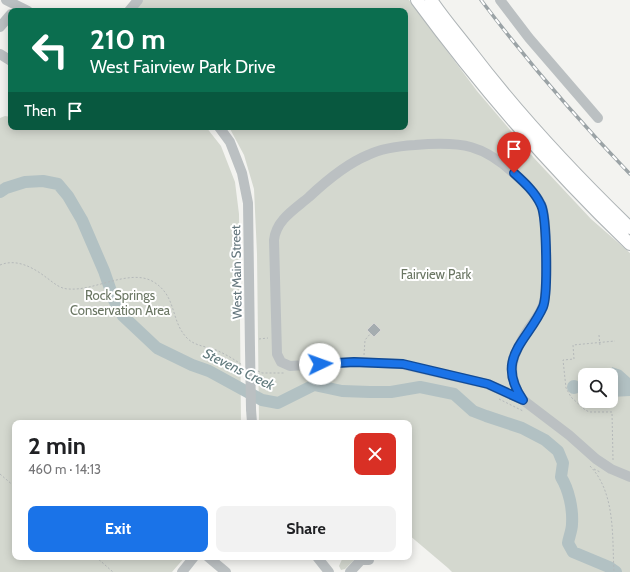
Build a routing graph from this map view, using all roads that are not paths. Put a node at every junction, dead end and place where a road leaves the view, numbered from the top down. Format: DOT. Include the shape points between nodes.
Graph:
graph roads {
  1 [pos="6,0"];
  2 [pos="138,0"];
  3 [pos="417,0"];
  4 [pos="431,0"];
  5 [pos="500,0"];
  6 [pos="18,6"];
  7 [pos="131,8"];
  8 [pos="8,18"];
  9 [pos="0,27"];
  10 [pos="598,118"];
  11 [pos="221,130"];
  12 [pos="630,228"];
  13 [pos="630,244"];
  14 [pos="523,400"];
  15 [pos="252,420"];
  16 [pos="630,477"];
  17 [pos="192,560"];
  18 [pos="212,560"];
  19 [pos="319,560"];
  20 [pos="369,560"];
  21 [pos="182,572"];
  22 [pos="226,572"];
  23 [pos="329,572"];
  24 [pos="350,572"];
  1 -- 6 [label="street"];
  2 -- 7 [label="street"];
  3 -- 13 [label="main road" via="506,113"];
  4 -- 12 [label="main road" via="517,110"];
  5 -- 10 [label="street"];
  8 -- 9 [label="street"];
  11 -- 15 [label="street, West Main Street, bridge" via="230,142 242,173 248,203"];
  14 -- 14 [label="street" via="513,379 513,358 545,299 545,214 534,193 493,157 470,146 438,143 398,146 368,154 334,176 277,227 274,240 276,338 278,358 285,365 364,362 403,364 488,384"];
  14 -- 16 [label="street" via="596,459"];
  17 -- 21 [label="street"];
  18 -- 22 [label="street"];
  19 -- 23 [label="street"];
  20 -- 24 [label="street" via="361,560"];
}
